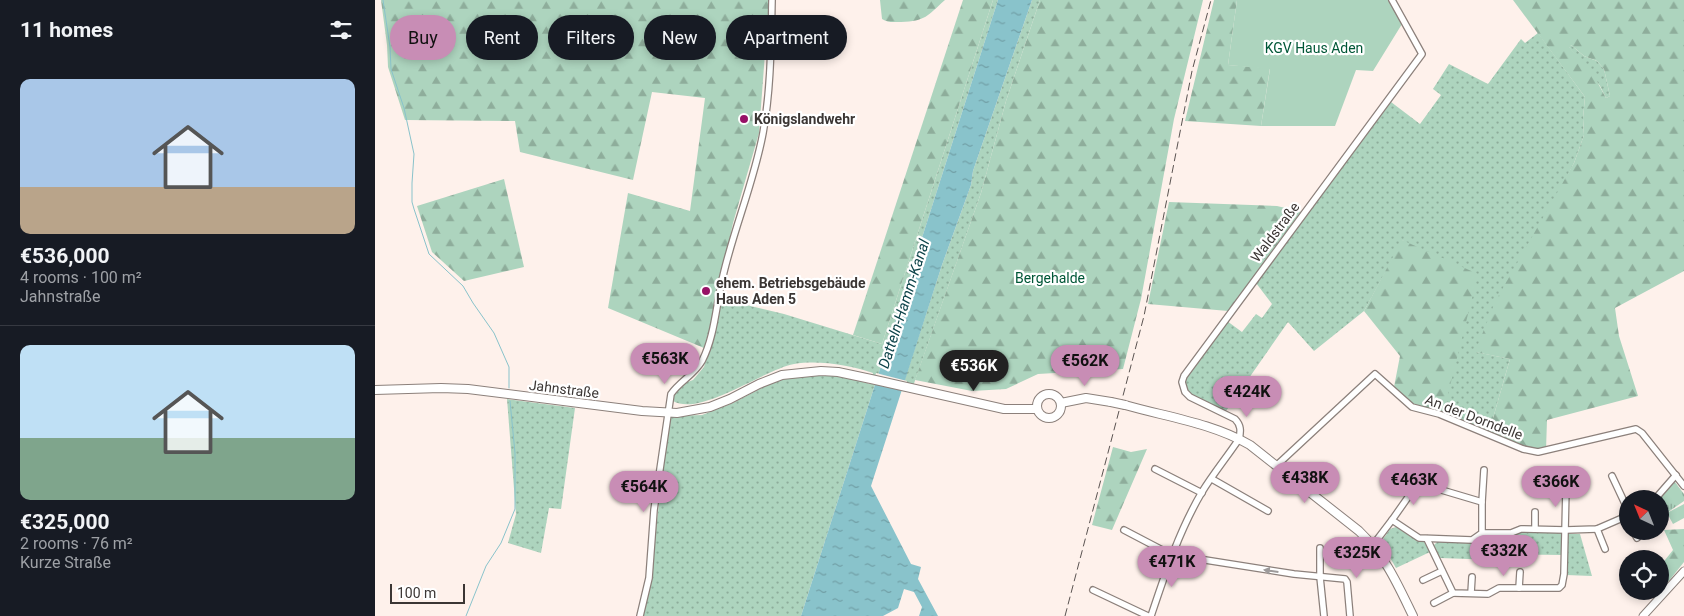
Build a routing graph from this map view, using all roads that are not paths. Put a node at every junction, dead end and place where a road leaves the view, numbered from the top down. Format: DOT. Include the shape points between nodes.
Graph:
graph roads {
  1 [pos="772,0"];
  2 [pos="1392,0"];
  3 [pos="375,390"];
  4 [pos="1061,402"];
  5 [pos="1037,409"];
  6 [pos="667,413"];
  7 [pos="1239,439"];
  8 [pos="1276,466"];
  9 [pos="1155,469"];
  10 [pos="1484,470"];
  11 [pos="1676,475"];
  12 [pos="1613,476"];
  13 [pos="1212,479"];
  14 [pos="1684,486"];
  15 [pos="1566,488"];
  16 [pos="1619,490"];
  17 [pos="1663,490"];
  18 [pos="1202,493"];
  19 [pos="1481,502"];
  20 [pos="1268,511"];
  21 [pos="1535,512"];
  22 [pos="1392,520"];
  23 [pos="1619,520"];
  24 [pos="1535,529"];
  25 [pos="1597,529"];
  26 [pos="1124,530"];
  27 [pos="1565,530"];
  28 [pos="1482,533"];
  29 [pos="1427,539"];
  30 [pos="1373,545"];
  31 [pos="1320,548"];
  32 [pos="1605,549"];
  33 [pos="1172,553"];
  34 [pos="1442,570"];
  35 [pos="1684,571"];
  36 [pos="1520,572"];
  37 [pos="1320,577"];
  38 [pos="1472,577"];
  39 [pos="1423,580"];
  40 [pos="1519,588"];
  41 [pos="1093,590"];
  42 [pos="1453,593"];
  43 [pos="1471,593"];
  44 [pos="1434,603"];
  45 [pos="640,616"];
  46 [pos="1149,616"];
  47 [pos="1324,616"];
  48 [pos="1350,616"];
  49 [pos="1413,616"];
  50 [pos="1643,616"];
  1 -- 6 [label="street" via="768,98 752,177 723,276 707,347 698,367 671,394"];
  2 -- 7 [label="street, Waldstraße" via="1422,54 1184,376 1182,382 1190,397 1237,421"];
  3 -- 6 [label="main road, Jahnstraße" via="468,389"];
  4 -- 5 [label="main road" via="1057,397 1043,396"];
  4 -- 5 [label="main road" via="1059,413 1051,418 1041,415"];
  4 -- 7 [label="main road, bridge" via="1085,398 1111,402 1207,427"];
  5 -- 6 [label="main road, Jahnstraße" via="1004,410 821,370 794,372 771,379 710,407"];
  6 -- 45 [label="street" via="649,578"];
  7 -- 8 [label="main road"];
  7 -- 13 [label="street"];
  8 -- 11 [label="street, An der Dorndelle" via="1375,374 1412,407 1439,414 1523,449 1538,452 1636,429"];
  8 -- 30 [label="main road"];
  9 -- 18 [label="street"];
  10 -- 19 [label="street"];
  11 -- 14 [label="street, An der Dorndelle"];
  11 -- 17 [label="street"];
  12 -- 16 [label="street"];
  13 -- 18 [label="street"];
  13 -- 20 [label="street"];
  15 -- 27 [label="street"];
  18 -- 33 [label="street"];
  19 -- 22 [label="street" via="1418,483"];
  19 -- 28 [label="street"];
  21 -- 24 [label="street"];
  22 -- 29 [label="street" via="1419,538"];
  22 -- 30 [label="street"];
  23 -- 25 [label="street"];
  24 -- 27 [label="street"];
  24 -- 28 [label="street"];
  25 -- 27 [label="street"];
  25 -- 32 [label="street"];
  26 -- 33 [label="street"];
  27 -- 40 [label="street" via="1561,587"];
  28 -- 29 [label="street" via="1472,540"];
  29 -- 34 [label="street"];
  30 -- 49 [label="main road" via="1390,569"];
  31 -- 37 [label="street"];
  37 -- 33 [label="street, one-way" via="1223,564"];
  33 -- 46 [label="street"];
  34 -- 39 [label="street"];
  34 -- 42 [label="street"];
  35 -- 50 [label="street"];
  36 -- 40 [label="street"];
  37 -- 47 [label="street"];
  37 -- 48 [label="street" via="1345,579"];
  38 -- 43 [label="street"];
  40 -- 43 [label="street" via="1499,588 1488,594"];
  41 -- 46 [label="street"];
  42 -- 43 [label="street"];
  42 -- 44 [label="street"];
}
